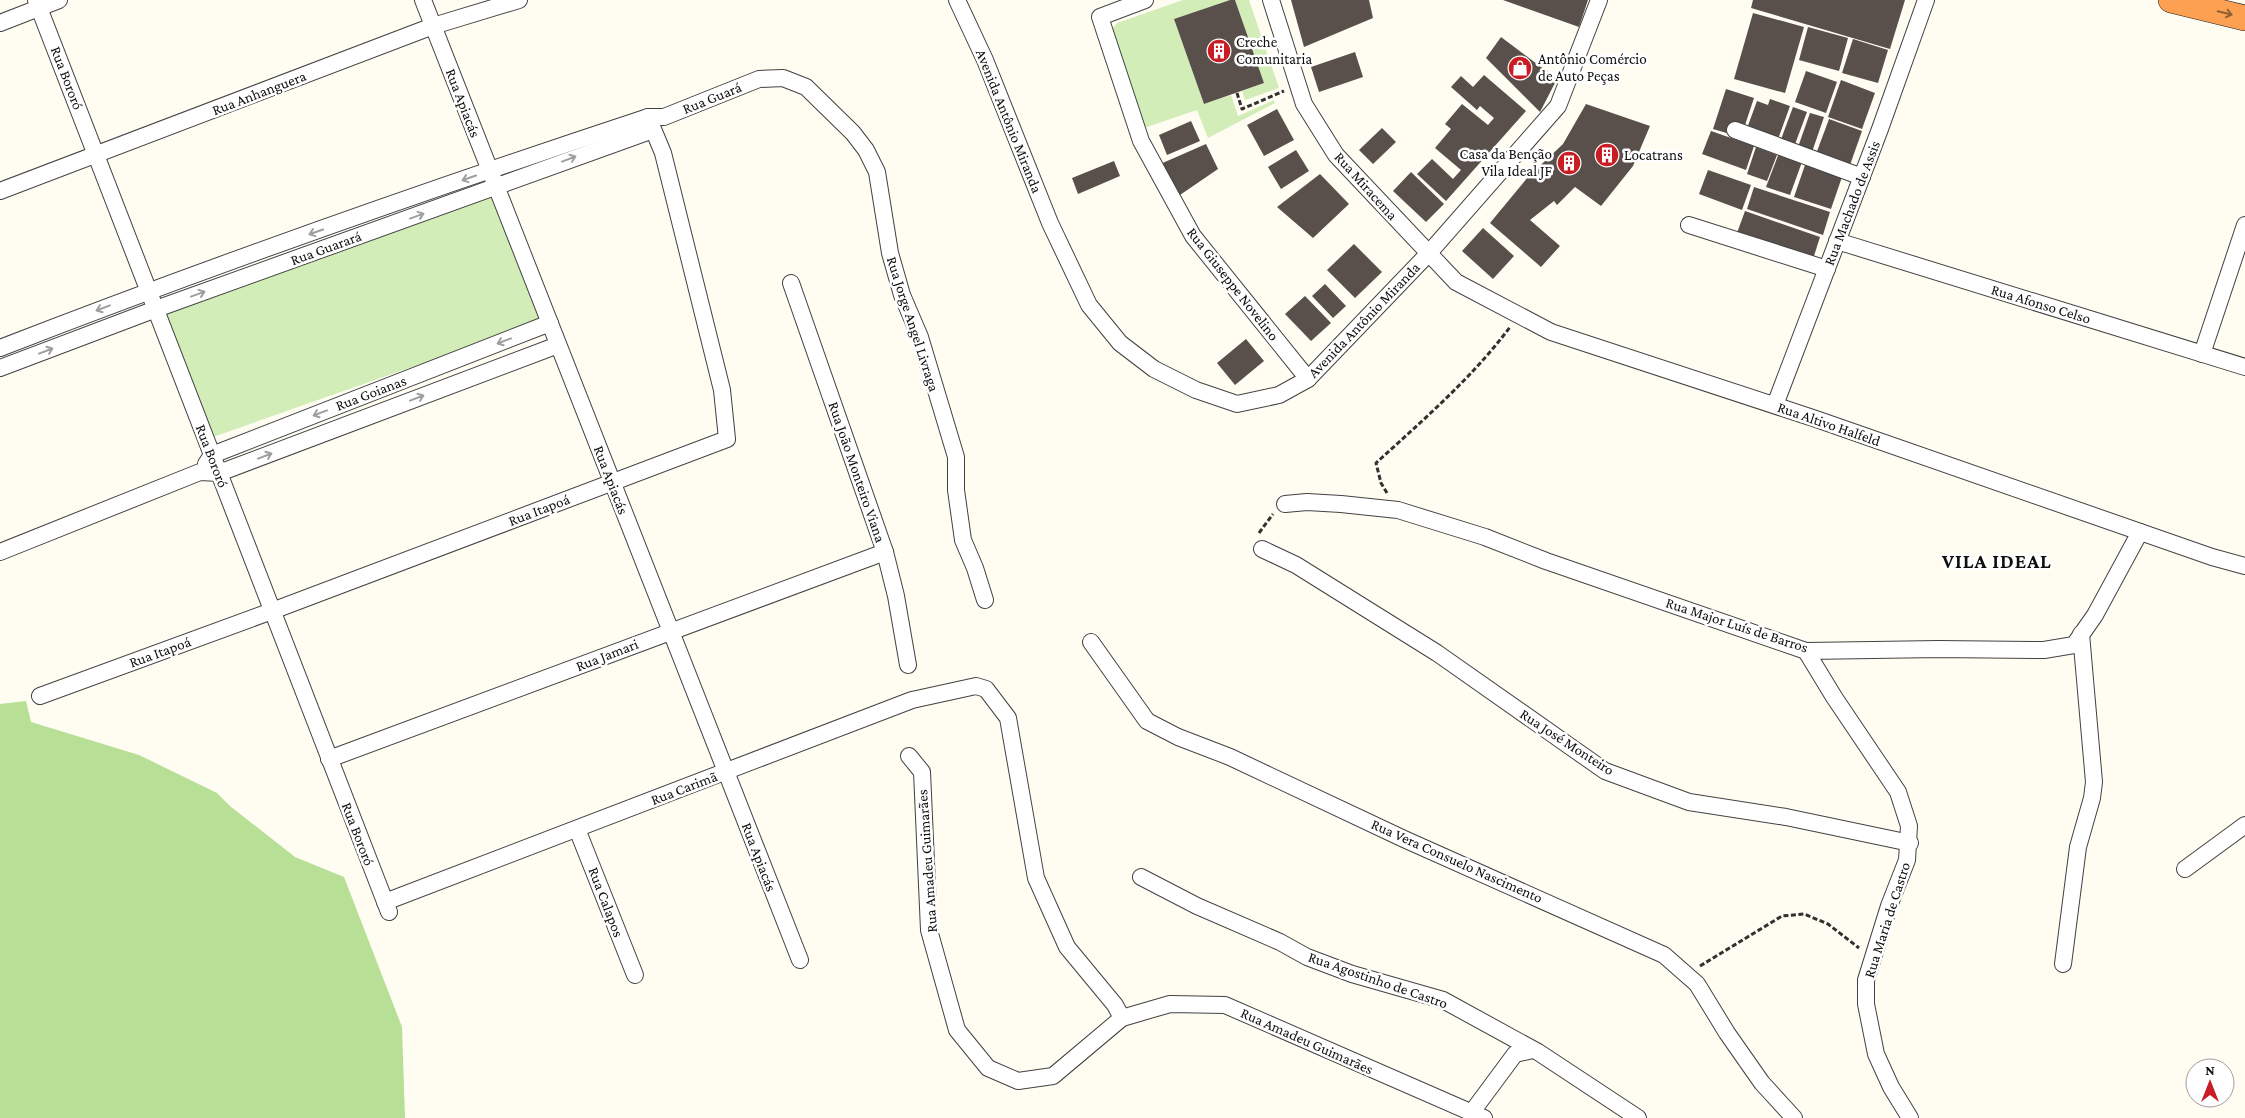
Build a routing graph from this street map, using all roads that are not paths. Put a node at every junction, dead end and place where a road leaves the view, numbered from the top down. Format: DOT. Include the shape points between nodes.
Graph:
graph roads {
  1 [pos="59,0"];
  2 [pos="423,0"];
  3 [pos="519,0"];
  4 [pos="957,0"];
  5 [pos="1145,0"];
  6 [pos="1271,0"];
  7 [pos="1599,0"];
  8 [pos="1926,0"];
  9 [pos="2171,0"];
  10 [pos="38,4"];
  11 [pos="2245,18"];
  12 [pos="0,22"];
  13 [pos="433,26"];
  14 [pos="760,79"];
  15 [pos="655,122"];
  16 [pos="1735,130"];
  17 [pos="97,156"];
  18 [pos="490,171"];
  19 [pos="1862,177"];
  20 [pos="496,188"];
  21 [pos="0,191"];
  22 [pos="383,208"];
  23 [pos="1689,225"];
  24 [pos="2245,225"];
  25 [pos="390,226"];
  26 [pos="1837,241"];
  27 [pos="1429,253"];
  28 [pos="1827,269"];
  29 [pos="791,283"];
  30 [pos="148,290"];
  31 [pos="156,309"];
  32 [pos="550,323"];
  33 [pos="558,345"];
  34 [pos="0,348"];
  35 [pos="2202,354"];
  36 [pos="2245,367"];
  37 [pos="0,368"];
  38 [pos="1308,379"];
  39 [pos="1775,405"];
  40 [pos="212,455"];
  41 [pos="200,472"];
  42 [pos="219,473"];
  43 [pos="612,482"];
  44 [pos="1285,504"];
  45 [pos="2140,532"];
  46 [pos="1262,549"];
  47 [pos="0,552"];
  48 [pos="885,552"];
  49 [pos="2245,566"];
  50 [pos="985,600"];
  51 [pos="272,611"];
  52 [pos="671,631"];
  53 [pos="2081,634"];
  54 [pos="1091,642"];
  55 [pos="1806,651"];
  56 [pos="908,665"];
  57 [pos="40,696"];
  58 [pos="909,756"];
  59 [pos="329,759"];
  60 [pos="726,772"];
  61 [pos="2245,825"];
  62 [pos="578,829"];
  63 [pos="1910,842"];
  64 [pos="2185,869"];
  65 [pos="1141,877"];
  66 [pos="387,907"];
  67 [pos="800,960"];
  68 [pos="2063,964"];
  69 [pos="635,975"];
  70 [pos="1122,1018"];
  71 [pos="1533,1050"];
  72 [pos="1478,1115"];
  73 [pos="1638,1118"];
  74 [pos="1794,1118"];
  75 [pos="1910,1118"];
  1 -- 10 [label="street"];
  2 -- 13 [label="street, Rua Apiacás"];
  3 -- 13 [label="street, Rua Anhanguera"];
  4 -- 38 [label="street, Avenida Antônio Miranda" via="985,60 1050,223 1089,305 1120,343 1154,369 1196,390 1236,404 1279,395"];
  5 -- 38 [label="street, Rua Giuseppe Novelino" via="1100,17 1141,141 1193,236"];
  6 -- 27 [label="street, Rua Miracema" via="1304,104 1336,155"];
  7 -- 27 [label="street, Avenida Antônio Miranda" via="1558,106"];
  8 -- 19 [label="street, Rua Machado de Assis"];
  9 -- 11 [label="highway, one-way"];
  10 -- 12 [label="street"];
  10 -- 17 [label="street, Rua Bororó"];
  13 -- 17 [label="street, Rua Anhanguera"];
  13 -- 18 [label="street, Rua Apiacás"];
  14 -- 15 [label="street, Rua Guará"];
  14 -- 50 [label="street, Rua Jorge Angel Livraga" via="783,78 806,88 854,133 877,172 890,253 902,295 920,337 956,457 956,490 963,540"];
  15 -- 18 [label="street, Rua Guarará"];
  20 -- 15 [label="street, Rua Guarará, one-way"];
  15 -- 43 [label="street, Rua Itapoá" via="722,390 727,439"];
  16 -- 19 [label="street"];
  17 -- 21 [label="street, Rua Anhanguera"];
  17 -- 30 [label="street, Rua Bororó"];
  18 -- 20 [label="street, Rua Apiacás"];
  18 -- 22 [label="street, Rua Guarará, one-way"];
  19 -- 26 [label="street, Rua Machado de Assis"];
  25 -- 20 [label="street, Rua Guarará, one-way"];
  20 -- 32 [label="street, Rua Apiacás"];
  22 -- 25 [label="street"];
  22 -- 30 [label="street, Rua Guarará, one-way"];
  23 -- 28 [label="street"];
  24 -- 35 [label="street"];
  31 -- 25 [label="street, Rua Guarará, one-way"];
  26 -- 28 [label="street, Rua Machado de Assis"];
  26 -- 35 [label="street, Rua Afonso Celso"];
  27 -- 38 [label="street, Avenida Antônio Miranda"];
  27 -- 39 [label="street, Rua Altivo Halfeld" via="1456,282 1551,332"];
  28 -- 39 [label="street, Rua Machado de Assis"];
  29 -- 48 [label="street, Rua João Monteiro Viana"];
  30 -- 31 [label="street, Rua Bororó"];
  30 -- 34 [label="street, Rua Guarará, one-way"];
  37 -- 31 [label="street, Rua Guarará, one-way"];
  31 -- 40 [label="street, Rua Bororó"];
  32 -- 33 [label="street, Rua Apiacás"];
  32 -- 40 [label="street, Rua Goianas, one-way"];
  42 -- 33 [label="street, Rua Goianas, one-way"];
  33 -- 43 [label="street, Rua Apiacás"];
  35 -- 36 [label="street, Rua Afonso Celso"];
  39 -- 45 [label="street, Rua Altivo Halfeld"];
  40 -- 41 [label="street"];
  40 -- 42 [label="street, Rua Bororó"];
  41 -- 42 [label="street, Rua Goianas"];
  41 -- 47 [label="street, Rua Goianas"];
  42 -- 51 [label="street, Rua Bororó"];
  43 -- 51 [label="street, Rua Itapoá"];
  43 -- 52 [label="street, Rua Apiacás"];
  44 -- 55 [label="street, Rua Major Luís de Barros" via="1307,502 1398,510 1485,537"];
  45 -- 49 [label="street, Rua Altivo Halfeld"];
  45 -- 53 [label="street, Rua Major Luís de Barros"];
  46 -- 63 [label="street, Rua José Monteiro" via="1296,565 1436,653 1605,771 1689,802 1786,817"];
  48 -- 52 [label="street, Rua Jamari"];
  48 -- 56 [label="street, Rua João Monteiro Viana"];
  51 -- 57 [label="street, Rua Itapoá"];
  51 -- 59 [label="street, Rua Bororó"];
  52 -- 59 [label="street, Rua Jamari"];
  52 -- 60 [label="street, Rua Apiacás"];
  53 -- 55 [label="street, Rua Major Luís de Barros" via="2074,644 2044,650"];
  53 -- 68 [label="street" via="2094,782 2078,848"];
  54 -- 74 [label="street, Rua Vera Consuelo Nascimento" via="1147,721 1664,955 1697,984 1762,1083"];
  55 -- 63 [label="street, Rua Maria de Castro" via="1898,792 1909,826"];
  58 -- 70 [label="street, Rua Amadeu Guimarães" via="922,772 929,930 957,1030 988,1068 1018,1081 1053,1076"];
  59 -- 66 [label="street, Rua Bororó"];
  60 -- 62 [label="street, Rua Carimã"];
  60 -- 67 [label="street, Rua Apiacás"];
  60 -- 70 [label="street, Rua Carimã" via="912,700 976,686 986,689 1008,718 1036,878 1067,947"];
  61 -- 64 [label="street"];
  62 -- 66 [label="street, Rua Carimã"];
  62 -- 69 [label="street, Rua Calapos"];
  63 -- 75 [label="street, Rua Maria de Castro" via="1907,860 1866,980 1866,1004 1876,1054 1890,1087"];
  65 -- 71 [label="street, Rua Agostinho de Castro" via="1307,957 1352,974 1443,1000"];
  70 -- 72 [label="street, Rua Amadeu Guimarães" via="1170,1004 1225,1005"];
  71 -- 72 [label="street" via="1515,1054"];
  71 -- 73 [label="street, Rua Agostinho de Castro"];
}
